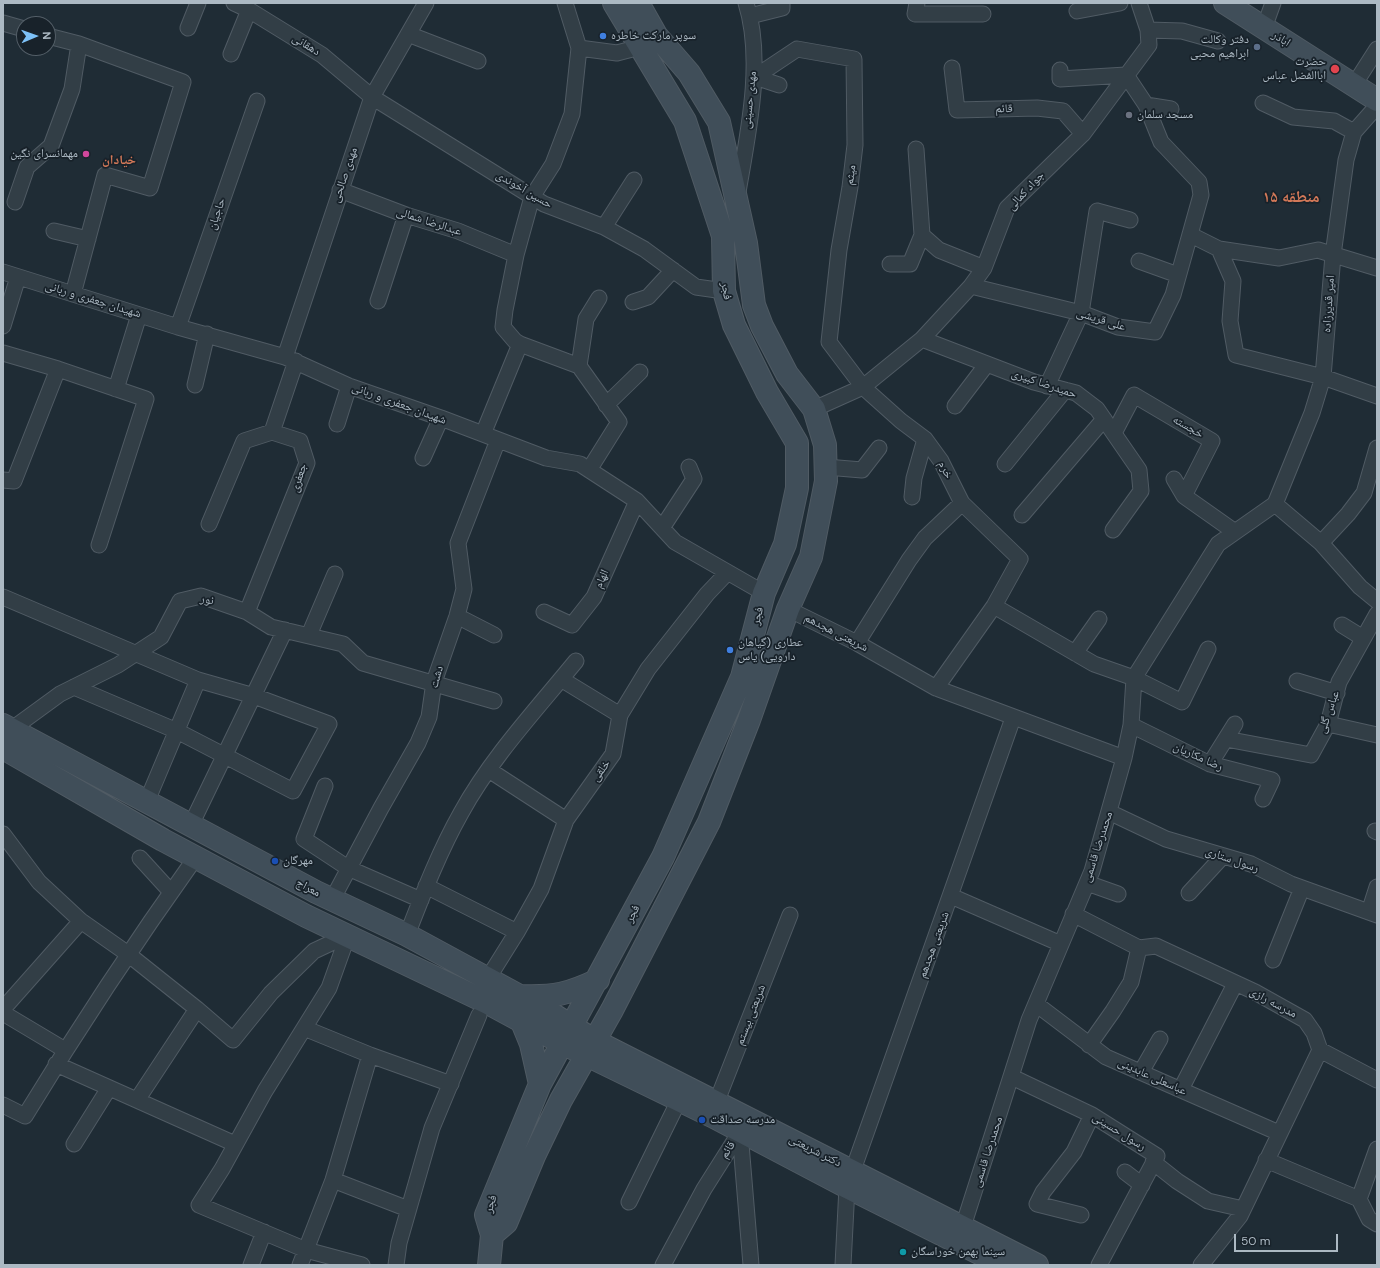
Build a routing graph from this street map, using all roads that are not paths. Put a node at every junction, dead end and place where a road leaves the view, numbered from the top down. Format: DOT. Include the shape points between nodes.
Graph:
graph roads {
  1 [pos="198,3"];
  2 [pos="234,3"];
  3 [pos="426,3"];
  4 [pos="565,3"];
  5 [pos="614,3"];
  6 [pos="638,3"];
  7 [pos="782,3"];
  8 [pos="917,3"];
  9 [pos="1120,3"];
  10 [pos="1139,3"];
  11 [pos="1225,3"];
  12 [pos="1273,3"];
  13 [pos="748,9"];
  14 [pos="1246,9"];
  15 [pos="249,10"];
  16 [pos="1077,11"];
  17 [pos="984,14"];
  18 [pos="3,23"];
  19 [pos="16,27"];
  20 [pos="188,28"];
  21 [pos="1264,28"];
  22 [pos="1148,30"];
  23 [pos="408,34"];
  24 [pos="56,38"];
  25 [pos="1218,41"];
  26 [pos="79,44"];
  27 [pos="640,47"];
  28 [pos="578,48"];
  29 [pos="1377,49"];
  30 [pos="231,54"];
  31 [pos="478,61"];
  32 [pos="952,68"];
  33 [pos="1060,75"];
  34 [pos="1126,75"];
  35 [pos="755,76"];
  36 [pos="779,85"];
  37 [pos="1354,85"];
  38 [pos="372,97"];
  39 [pos="1377,100"];
  40 [pos="257,101"];
  41 [pos="1263,103"];
  42 [pos="1146,105"];
  43 [pos="1377,106"];
  44 [pos="1171,109"];
  45 [pos="1354,132"];
  46 [pos="1083,134"];
  47 [pos="916,149"];
  48 [pos="634,180"];
  49 [pos="340,190"];
  50 [pos="737,196"];
  51 [pos="532,197"];
  52 [pos="15,202"];
  53 [pos="406,215"];
  54 [pos="1130,220"];
  55 [pos="604,227"];
  56 [pos="54,231"];
  57 [pos="922,235"];
  58 [pos="1191,236"];
  59 [pos="88,239"];
  60 [pos="1219,249"];
  61 [pos="516,255"];
  62 [pos="1333,255"];
  63 [pos="1138,261"];
  64 [pos="890,264"];
  65 [pos="984,268"];
  66 [pos="1377,268"];
  67 [pos="673,270"];
  68 [pos="3,272"];
  69 [pos="1178,275"];
  70 [pos="18,277"];
  71 [pos="971,286"];
  72 [pos="724,291"];
  73 [pos="73,294"];
  74 [pos="598,298"];
  75 [pos="378,301"];
  76 [pos="633,302"];
  77 [pos="1082,313"];
  78 [pos="139,315"];
  79 [pos="3,326"];
  80 [pos="178,327"];
  81 [pos="207,334"];
  82 [pos="922,339"];
  83 [pos="520,344"];
  84 [pos="3,352"];
  85 [pos="290,359"];
  86 [pos="987,364"];
  87 [pos="579,366"];
  88 [pos="58,369"];
  89 [pos="640,372"];
  90 [pos="1323,377"];
  91 [pos="194,385"];
  92 [pos="350,386"];
  93 [pos="1047,386"];
  94 [pos="863,387"];
  95 [pos="116,389"];
  96 [pos="1065,390"];
  97 [pos="1377,396"];
  98 [pos="606,405"];
  99 [pos="955,406"];
  100 [pos="814,410"];
  101 [pos="441,418"];
  102 [pos="1104,419"];
  103 [pos="337,424"];
  104 [pos="272,432"];
  105 [pos="1114,433"];
  106 [pos="483,434"];
  107 [pos="925,439"];
  108 [pos="498,440"];
  109 [pos="879,448"];
  110 [pos="1377,448"];
  111 [pos="423,458"];
  112 [pos="1005,464"];
  113 [pos="689,467"];
  114 [pos="826,467"];
  115 [pos="589,470"];
  116 [pos="1174,479"];
  117 [pos="3,480"];
  118 [pos="1371,494"];
  119 [pos="1184,496"];
  120 [pos="912,497"];
  121 [pos="637,501"];
  122 [pos="962,503"];
  123 [pos="1276,504"];
  124 [pos="1022,515"];
  125 [pos="209,524"];
  126 [pos="662,528"];
  127 [pos="1113,530"];
  128 [pos="1235,532"];
  129 [pos="1321,543"];
  130 [pos="99,545"];
  131 [pos="727,573"];
  132 [pos="335,574"];
  133 [pos="764,593"];
  134 [pos="3,597"];
  135 [pos="1377,601"];
  136 [pos="994,606"];
  137 [pos="788,608"];
  138 [pos="247,612"];
  139 [pos="544,612"];
  140 [pos="1377,614"];
  141 [pos="457,616"];
  142 [pos="1099,619"];
  143 [pos="1342,625"];
  144 [pos="285,630"];
  145 [pos="309,635"];
  146 [pos="494,635"];
  147 [pos="1363,638"];
  148 [pos="857,643"];
  149 [pos="1208,649"];
  150 [pos="137,653"];
  151 [pos="1075,653"];
  152 [pos="576,661"];
  153 [pos="1134,678"];
  154 [pos="561,679"];
  155 [pos="198,680"];
  156 [pos="1297,681"];
  157 [pos="434,682"];
  158 [pos="74,687"];
  159 [pos="936,688"];
  160 [pos="1336,693"];
  161 [pos="254,696"];
  162 [pos="494,701"];
  163 [pos="620,715"];
  164 [pos="1013,718"];
  165 [pos="1235,724"];
  166 [pos="1328,724"];
  167 [pos="1131,725"];
  168 [pos="177,731"];
  169 [pos="1377,735"];
  170 [pos="1226,739"];
  171 [pos="6,741"];
  172 [pos="225,756"];
  173 [pos="1124,758"];
  174 [pos="1210,764"];
  175 [pos="489,770"];
  176 [pos="325,786"];
  177 [pos="1264,799"];
  178 [pos="147,801"];
  179 [pos="1109,812"];
  180 [pos="566,820"];
  181 [pos="191,825"];
  182 [pos="3,834"];
  183 [pos="1223,856"];
  184 [pos="196,857"];
  185 [pos="140,858"];
  186 [pos="348,868"];
  187 [pos="1087,883"];
  188 [pos="426,886"];
  189 [pos="1377,887"];
  190 [pos="1302,888"];
  191 [pos="171,892"];
  192 [pos="1189,893"];
  193 [pos="1118,894"];
  194 [pos="951,896"];
  195 [pos="332,900"];
  196 [pos="420,900"];
  197 [pos="1073,914"];
  198 [pos="1373,914"];
  199 [pos="790,915"];
  200 [pos="81,921"];
  201 [pos="518,932"];
  202 [pos="348,935"];
  203 [pos="407,935"];
  204 [pos="1061,944"];
  205 [pos="1139,948"];
  206 [pos="128,954"];
  207 [pos="1273,960"];
  208 [pos="487,980"];
  209 [pos="598,980"];
  210 [pos="1235,984"];
  211 [pos="520,996"];
  212 [pos="1036,1004"];
  213 [pos="197,1008"];
  214 [pos="3,1009"];
  215 [pos="3,1014"];
  216 [pos="479,1015"];
  217 [pos="522,1022"];
  218 [pos="304,1028"];
  219 [pos="566,1035"];
  220 [pos="1160,1039"];
  221 [pos="595,1040"];
  222 [pos="1089,1045"];
  223 [pos="65,1050"];
  224 [pos="1320,1050"];
  225 [pos="370,1055"];
  226 [pos="56,1064"];
  227 [pos="1141,1072"];
  228 [pos="1012,1076"];
  229 [pos="1377,1080"];
  230 [pos="451,1084"];
  231 [pos="540,1084"];
  232 [pos="109,1088"];
  233 [pos="1181,1090"];
  234 [pos="682,1094"];
  235 [pos="137,1100"];
  236 [pos="3,1105"];
  237 [pos="714,1109"];
  238 [pos="1092,1114"];
  239 [pos="743,1124"];
  240 [pos="1279,1133"];
  241 [pos="74,1144"];
  242 [pos="235,1144"];
  243 [pos="1377,1150"];
  244 [pos="1266,1160"];
  245 [pos="1153,1162"];
  246 [pos="1125,1172"];
  247 [pos="850,1179"];
  248 [pos="333,1180"];
  249 [pos="1142,1185"];
  250 [pos="1359,1199"];
  251 [pos="628,1202"];
  252 [pos="408,1209"];
  253 [pos="1243,1209"];
  254 [pos="1081,1216"];
  255 [pos="1377,1224"];
  256 [pos="264,1232"];
  257 [pos="961,1234"];
  258 [pos="492,1235"];
  259 [pos="306,1250"];
  260 [pos="251,1265"];
  261 [pos="300,1265"];
  262 [pos="362,1265"];
  263 [pos="396,1265"];
  264 [pos="489,1265"];
  265 [pos="664,1265"];
  266 [pos="751,1265"];
  267 [pos="843,1265"];
  268 [pos="1003,1265"];
  269 [pos="1037,1265"];
  270 [pos="1099,1265"];
  271 [pos="1201,1265"];
  1 -- 20 [label="street"];
  2 -- 15 [label="street, دهقانی"];
  3 -- 23 [label="street, مهدی صالحی"];
  4 -- 28 [label="street"];
  5 -- 27 [label="main road, فجر"];
  6 -- 50 [label="main road" via="656,35 689,73 719,122"];
  7 -- 13 [label="street" via="782,8"];
  8 -- 17 [label="street" via="915,14"];
  9 -- 16 [label="street"];
  10 -- 22 [label="street, جواد کمالی"];
  11 -- 14 [label="main road, اباذر"];
  12 -- 21 [label="street"];
  13 -- 35 [label="street, مهدی حسینی"];
  14 -- 21 [label="main road, اباذر"];
  15 -- 30 [label="street"];
  15 -- 38 [label="street, دهقانی" via="322,55"];
  18 -- 19 [label="street"];
  21 -- 37 [label="main road, اباذر"];
  22 -- 25 [label="street" via="1182,31"];
  22 -- 34 [label="street, جواد کمالی" via="1149,45"];
  23 -- 31 [label="street"];
  23 -- 38 [label="street, مهدی صالحی"];
  24 -- 26 [label="street"];
  26 -- 52 [label="street" via="72,89 51,146 27,168"];
  26 -- 59 [label="street" via="183,82 150,188 105,175"];
  27 -- 28 [label="street" via="617,52"];
  27 -- 72 [label="main road, فجر" via="685,121 723,236"];
  28 -- 51 [label="street" via="572,114 553,164"];
  29 -- 37 [label="street"];
  32 -- 46 [label="street, قائم" via="957,110 1037,108 1063,111"];
  33 -- 34 [label="street"];
  34 -- 42 [label="street, علی قریشی"];
  34 -- 46 [label="street, جواد کمالی"];
  35 -- 36 [label="street"];
  35 -- 50 [label="street, مهدی حسینی"];
  35 -- 94 [label="street, میثم" via="797,49 854,59 854,145 829,342"];
  37 -- 39 [label="main road, اباذر"];
  38 -- 49 [label="street, مهدی صالحی"];
  38 -- 51 [label="street, حسین آخوندی"];
  40 -- 80 [label="street, حاجیان"];
  41 -- 45 [label="street" via="1293,117 1334,121"];
  42 -- 44 [label="street"];
  42 -- 58 [label="street, علی قریشی" via="1162,142 1199,182 1202,196"];
  43 -- 45 [label="street, امیر قدیرزاده"];
  45 -- 62 [label="street, امیر قدیرزاده" via="1346,160"];
  46 -- 65 [label="street, جواد کمالی" via="1007,208"];
  47 -- 57 [label="street"];
  48 -- 55 [label="street"];
  49 -- 53 [label="street, عبدالرضا شمالی"];
  49 -- 85 [label="street, مهدی صالحی"];
  50 -- 100 [label="main road" via="754,305 787,374"];
  51 -- 55 [label="street, حسین آخوندی"];
  51 -- 61 [label="street"];
  53 -- 61 [label="street, عبدالرضا شمالی" via="458,231"];
  53 -- 75 [label="street"];
  54 -- 77 [label="street" via="1097,211"];
  55 -- 67 [label="street, حسین آخوندی" via="644,249"];
  56 -- 59 [label="street"];
  57 -- 64 [label="street" via="910,264"];
  57 -- 65 [label="street" via="939,250"];
  58 -- 60 [label="street"];
  58 -- 69 [label="street, علی قریشی"];
  59 -- 73 [label="street"];
  60 -- 62 [label="street" via="1279,258 1318,250"];
  60 -- 90 [label="street" via="1233,281 1230,322 1236,355"];
  61 -- 83 [label="street" via="504,310 503,327"];
  62 -- 66 [label="street"];
  62 -- 90 [label="street, امیر قدیرزاده"];
  63 -- 69 [label="street"];
  65 -- 71 [label="street, جواد کمالی"];
  67 -- 72 [label="street, حسین آخوندی" via="696,287"];
  67 -- 76 [label="street" via="648,297"];
  68 -- 70 [label="street, شهیدان جعفری و ربانی"];
  69 -- 77 [label="street, علی قریشی" via="1173,295 1155,332 1118,327"];
  70 -- 73 [label="street, شهیدان جعفری و ربانی"];
  70 -- 79 [label="street"];
  71 -- 77 [label="street, علی قریشی"];
  71 -- 82 [label="street, جواد کمالی"];
  72 -- 133 [label="main road, فجر" via="734,325 767,392 797,444 797,488 785,544"];
  73 -- 78 [label="street, شهیدان جعفری و ربانی"];
  74 -- 87 [label="street" via="586,319"];
  77 -- 93 [label="street"];
  78 -- 80 [label="street, شهیدان جعفری و ربانی"];
  78 -- 95 [label="street"];
  80 -- 81 [label="street, شهیدان جعفری و ربانی"];
  81 -- 85 [label="street, شهیدان جعفری و ربانی"];
  81 -- 91 [label="street"];
  82 -- 86 [label="street, حمیدرضا کبیری"];
  82 -- 94 [label="street, جواد کمالی"];
  83 -- 87 [label="street"];
  83 -- 106 [label="street"];
  84 -- 88 [label="street"];
  85 -- 92 [label="street, شهیدان جعفری و ربانی"];
  85 -- 104 [label="street"];
  86 -- 93 [label="street, حمیدرضا کبیری"];
  86 -- 99 [label="street"];
  87 -- 98 [label="street"];
  88 -- 95 [label="street"];
  88 -- 117 [label="street" via="14,481"];
  89 -- 98 [label="street"];
  90 -- 97 [label="street"];
  90 -- 123 [label="street, امیر قدیرزاده" via="1312,414"];
  92 -- 101 [label="street, شهیدان جعفری و ربانی"];
  92 -- 103 [label="street"];
  93 -- 96 [label="street, حمیدرضا کبیری"];
  94 -- 100 [label="street, جواد کمالی"];
  94 -- 107 [label="street, خرم"];
  95 -- 130 [label="street" via="146,399"];
  96 -- 102 [label="street, حمیدرضا کبیری" via="1076,393 1097,409"];
  96 -- 112 [label="street"];
  98 -- 115 [label="street" via="618,422"];
  100 -- 114 [label="main road" via="826,445"];
  101 -- 106 [label="street, شهیدان جعفری و ربانی"];
  101 -- 111 [label="street"];
  102 -- 105 [label="street, حمیدرضا کبیری"];
  102 -- 124 [label="street"];
  104 -- 125 [label="street" via="244,441"];
  104 -- 138 [label="street, جعفری" via="300,441 307,463"];
  105 -- 119 [label="street, خجسته" via="1134,395 1212,441"];
  105 -- 127 [label="street, حمیدرضا کبیری" via="1139,470 1141,491"];
  106 -- 108 [label="street, شهیدان جعفری و ربانی"];
  107 -- 120 [label="street" via="914,478"];
  107 -- 122 [label="street, خرم" via="941,461"];
  108 -- 115 [label="street, شهیدان جعفری و ربانی" via="546,458 580,464"];
  108 -- 141 [label="street, دشت" via="458,543 464,588"];
  109 -- 114 [label="street" via="862,470"];
  110 -- 118 [label="street"];
  113 -- 126 [label="street" via="694,479"];
  114 -- 137 [label="main road" via="826,481 811,557"];
  115 -- 121 [label="street, شهیدان جعفری و ربانی"];
  116 -- 119 [label="street"];
  118 -- 129 [label="street"];
  119 -- 128 [label="street"];
  121 -- 126 [label="street, شهیدان جعفری و ربانی"];
  121 -- 139 [label="street, الهام" via="594,597 572,625"];
  122 -- 136 [label="street, خرم" via="1020,559"];
  122 -- 148 [label="street" via="926,538 909,560"];
  123 -- 128 [label="street, محمدرضا قاسمی"];
  123 -- 129 [label="street"];
  126 -- 131 [label="street, شهیدان جعفری و ربانی" via="675,542"];
  128 -- 153 [label="street, محمدرضا قاسمی" via="1218,544"];
  129 -- 135 [label="street" via="1360,587"];
  131 -- 133 [label="street, شهیدان جعفری و ربانی"];
  131 -- 163 [label="street, خلقی" via="707,594 648,669"];
  132 -- 145 [label="street"];
  133 -- 137 [label="main road"];
  133 -- 209 [label="main road, فجر" via="742,677 663,857"];
  134 -- 150 [label="street"];
  136 -- 151 [label="street"];
  136 -- 159 [label="street"];
  137 -- 148 [label="street, شریعتی هجدهم"];
  137 -- 221 [label="main road" via="749,720 709,822"];
  138 -- 144 [label="street, نور" via="271,627"];
  138 -- 150 [label="street, نور" via="200,596 180,601 162,637"];
  140 -- 147 [label="street, عباس گلی"];
  141 -- 146 [label="street"];
  141 -- 157 [label="street, دشت"];
  142 -- 151 [label="street"];
  143 -- 147 [label="street"];
  144 -- 145 [label="street, نور"];
  144 -- 161 [label="street"];
  145 -- 157 [label="street, نور" via="343,644 363,663"];
  147 -- 160 [label="street, عباس گلی" via="1339,682"];
  148 -- 159 [label="street, شریعتی هجدهم"];
  149 -- 153 [label="street" via="1182,702"];
  150 -- 155 [label="street"];
  150 -- 158 [label="street, نور"];
  151 -- 153 [label="street" via="1094,664"];
  152 -- 154 [label="street"];
  153 -- 167 [label="street, محمدرضا قاسمی"];
  154 -- 163 [label="street"];
  154 -- 175 [label="street"];
  155 -- 161 [label="street"];
  155 -- 168 [label="street"];
  156 -- 160 [label="street"];
  157 -- 162 [label="street, نور"];
  157 -- 186 [label="street, دشت" via="429,716 418,743"];
  158 -- 168 [label="street"];
  158 -- 171 [label="street, نور" via="60,694"];
  159 -- 164 [label="street, شریعتی هجدهم"];
  160 -- 166 [label="street, عباس گلی"];
  161 -- 172 [label="street"];
  161 -- 172 [label="street" via="329,724 293,792"];
  163 -- 180 [label="street, خلقی" via="613,754"];
  164 -- 173 [label="street, شریعتی هجدهم"];
  164 -- 194 [label="street, شریعتی هجدهم"];
  165 -- 170 [label="street"];
  166 -- 169 [label="street"];
  166 -- 170 [label="street, عباس گلی" via="1311,755"];
  167 -- 173 [label="street, محمدرضا قاسمی"];
  167 -- 174 [label="street, رضا مکاریان"];
  168 -- 172 [label="street"];
  168 -- 178 [label="street"];
  170 -- 174 [label="street"];
  171 -- 178 [label="main road, معراج"];
  171 -- 184 [label="main road" via="163,840"];
  172 -- 181 [label="street"];
  173 -- 179 [label="street, محمدرضا قاسمی"];
  174 -- 177 [label="street, رضا مکاریان" via="1272,780"];
  175 -- 180 [label="street"];
  175 -- 188 [label="street" via="461,813"];
  176 -- 186 [label="street" via="304,839"];
  178 -- 181 [label="main road, معراج"];
  179 -- 183 [label="street, رسول ستاری" via="1166,839"];
  179 -- 187 [label="street, محمدرضا قاسمی"];
  180 -- 201 [label="street, خلقی" via="542,889"];
  181 -- 195 [label="main road, معراج"];
  182 -- 200 [label="street" via="39,882"];
  183 -- 190 [label="street, رسول ستاری" via="1251,864"];
  183 -- 192 [label="street"];
  184 -- 191 [label="street"];
  184 -- 202 [label="main road" via="306,916"];
  185 -- 191 [label="street"];
  186 -- 195 [label="street, دشت"];
  186 -- 196 [label="street"];
  187 -- 193 [label="street"];
  187 -- 197 [label="street, محمدرضا قاسمی"];
  188 -- 196 [label="street"];
  188 -- 201 [label="street"];
  189 -- 198 [label="street"];
  190 -- 198 [label="street, رسول ستاری"];
  190 -- 207 [label="street"];
  191 -- 206 [label="street"];
  194 -- 204 [label="street"];
  194 -- 247 [label="street, شریعتی هجدهم"];
  195 -- 203 [label="main road, معراج"];
  196 -- 203 [label="street"];
  197 -- 204 [label="street, محمدرضا قاسمی"];
  197 -- 205 [label="street, مدرسه رازی"];
  199 -- 237 [label="street, شریعتی بیستم"];
  200 -- 206 [label="street"];
  200 -- 214 [label="street"];
  201 -- 208 [label="street, خلقی"];
  202 -- 213 [label="street" via="314,951 271,993 233,1040"];
  202 -- 217 [label="main road"];
  202 -- 218 [label="street" via="329,988"];
  203 -- 208 [label="main road, معراج"];
  204 -- 212 [label="street, محمدرضا قاسمی"];
  205 -- 210 [label="street, مدرسه رازی" via="1156,946"];
  205 -- 222 [label="street" via="1131,982"];
  206 -- 213 [label="street"];
  206 -- 223 [label="street"];
  208 -- 211 [label="main road, معراج"];
  209 -- 211 [label="main road" via="558,996"];
  209 -- 219 [label="main road, فجر"];
  210 -- 224 [label="street, مدرسه رازی" via="1305,1020 1314,1033"];
  210 -- 233 [label="street"];
  211 -- 219 [label="main road, معراج" via="548,1012"];
  212 -- 222 [label="street, عباسعلی عابدینی"];
  212 -- 228 [label="street, محمدرضا قاسمی"];
  213 -- 235 [label="street"];
  215 -- 223 [label="street"];
  216 -- 230 [label="street"];
  217 -- 219 [label="main road"];
  217 -- 231 [label="main road" via="531,1044"];
  218 -- 225 [label="street"];
  218 -- 242 [label="street"];
  219 -- 221 [label="main road, دکتر شریعتی"];
  219 -- 231 [label="main road, فجر"];
  220 -- 227 [label="street"];
  221 -- 234 [label="main road, دکتر شریعتی"];
  221 -- 234 [label="main road, دکتر شریعتی"];
  221 -- 258 [label="main road" via="561,1100 506,1222"];
  222 -- 227 [label="street, عباسعلی عابدینی" via="1106,1058"];
  223 -- 226 [label="street"];
  224 -- 229 [label="street"];
  224 -- 240 [label="street"];
  225 -- 230 [label="street"];
  225 -- 248 [label="street"];
  226 -- 232 [label="street"];
  226 -- 236 [label="street" via="25,1116"];
  227 -- 233 [label="street, عباسعلی عابدینی"];
  228 -- 238 [label="street, رسول حسینی"];
  228 -- 257 [label="street, محمدرضا قاسمی"];
  230 -- 252 [label="street" via="432,1128"];
  231 -- 258 [label="main road, فجر" via="486,1215"];
  232 -- 235 [label="street"];
  232 -- 241 [label="street"];
  233 -- 240 [label="street, عباسعلی عابدینی"];
  234 -- 237 [label="main road, دکتر شریعتی"];
  234 -- 251 [label="street"];
  235 -- 242 [label="street"];
  237 -- 239 [label="main road, دکتر شریعتی"];
  238 -- 245 [label="street, رسول حسینی" via="1157,1156"];
  238 -- 254 [label="street" via="1074,1152 1042,1192 1037,1204"];
  239 -- 247 [label="main road, دکتر شریعتی"];
  239 -- 265 [label="street, قائم" via="704,1189"];
  239 -- 266 [label="street, قائم"];
  240 -- 244 [label="street"];
  242 -- 256 [label="street" via="199,1205"];
  243 -- 250 [label="street"];
  244 -- 250 [label="street"];
  244 -- 253 [label="street"];
  245 -- 249 [label="street, رسول حسینی"];
  245 -- 253 [label="street" via="1208,1201"];
  246 -- 249 [label="street"];
  247 -- 257 [label="main road, دکتر شریعتی"];
  247 -- 267 [label="street, شریعتی هجدهم"];
  248 -- 252 [label="street"];
  248 -- 259 [label="street"];
  249 -- 270 [label="street, رسول حسینی"];
  250 -- 255 [label="street" via="1369,1219"];
  252 -- 263 [label="street"];
  253 -- 271 [label="street"];
  256 -- 259 [label="street"];
  256 -- 260 [label="street"];
  257 -- 268 [label="main road, دکتر شریعتی"];
  257 -- 269 [label="main road, دکتر شریعتی"];
  258 -- 264 [label="main road, فجر"];
  259 -- 261 [label="street"];
  259 -- 262 [label="street"];
}
